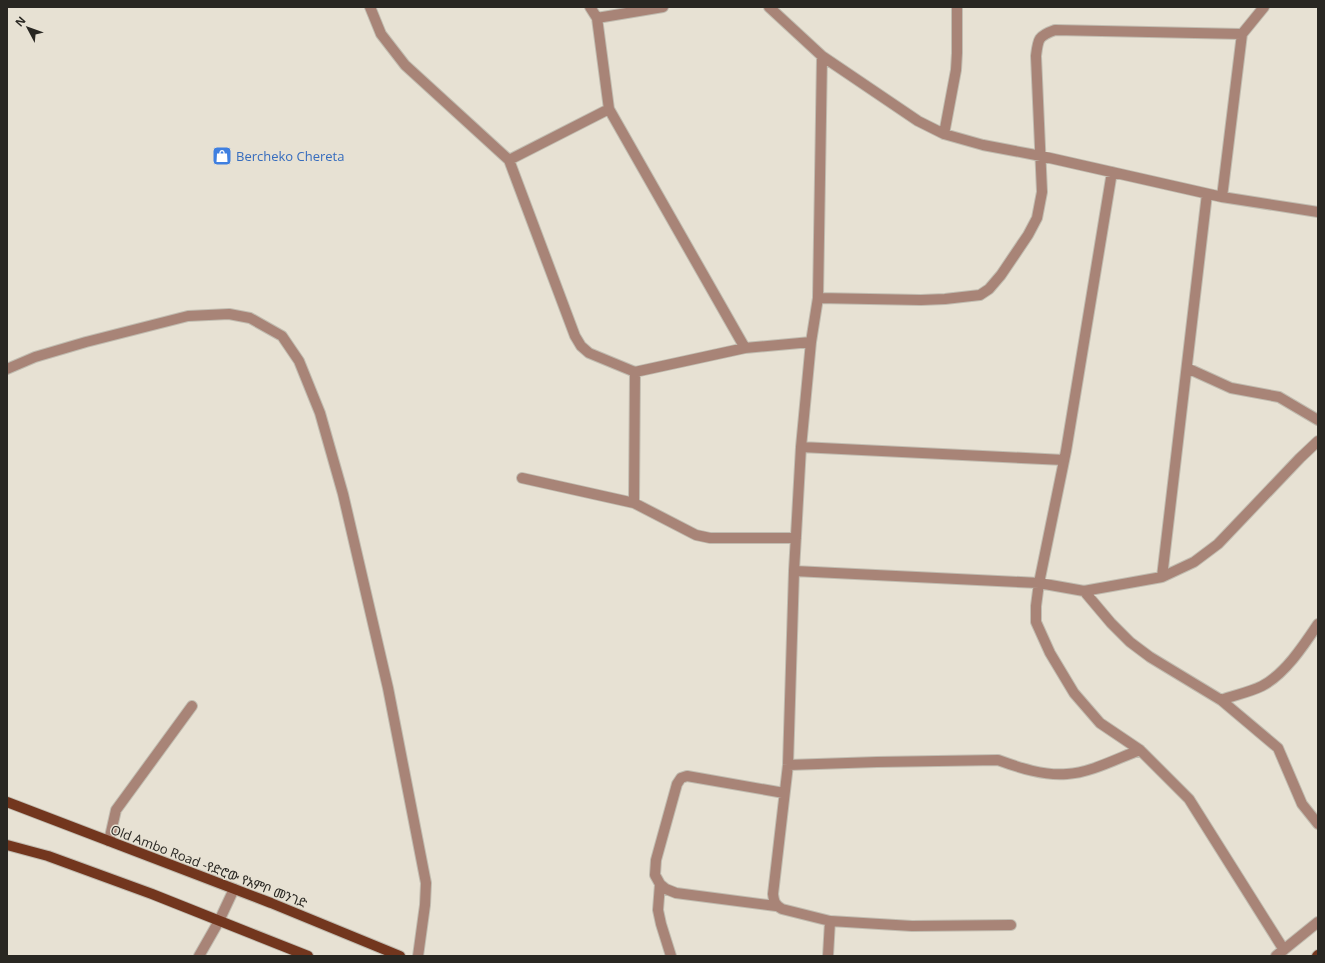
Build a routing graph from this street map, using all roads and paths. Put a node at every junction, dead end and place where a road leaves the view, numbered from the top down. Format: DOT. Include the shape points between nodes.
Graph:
graph roads {
  1 [pos="370,7"];
  2 [pos="590,7"];
  3 [pos="663,7"];
  4 [pos="769,7"];
  5 [pos="957,7"];
  6 [pos="1264,7"];
  7 [pos="597,18"];
  8 [pos="1242,34"];
  9 [pos="822,56"];
  10 [pos="609,109"];
  11 [pos="944,134"];
  12 [pos="1041,156"];
  13 [pos="509,160"];
  14 [pos="1112,172"];
  15 [pos="1207,194"];
  16 [pos="1222,197"];
  17 [pos="1318,212"];
  18 [pos="818,298"];
  19 [pos="811,342"];
  20 [pos="746,348"];
  21 [pos="1187,368"];
  22 [pos="7,369"];
  23 [pos="635,372"];
  24 [pos="1318,420"];
  25 [pos="1318,441"];
  26 [pos="800,447"];
  27 [pos="1064,460"];
  28 [pos="522,478"];
  29 [pos="634,503"];
  30 [pos="796,538"];
  31 [pos="794,571"];
  32 [pos="1162,577"];
  33 [pos="1039,582"];
  34 [pos="1084,590"];
  35 [pos="1318,624"];
  36 [pos="1222,700"];
  37 [pos="192,706"];
  38 [pos="1140,750"];
  39 [pos="788,765"];
  40 [pos="784,793"];
  41 [pos="7,802"];
  42 [pos="1318,824"];
  43 [pos="109,841"];
  44 [pos="7,846"];
  45 [pos="660,884"];
  46 [pos="234,889"];
  47 [pos="776,906"];
  48 [pos="219,921"];
  49 [pos="830,922"];
  50 [pos="1318,922"];
  51 [pos="1011,925"];
  52 [pos="1280,953"];
  53 [pos="199,956"];
  54 [pos="308,956"];
  55 [pos="400,956"];
  56 [pos="418,956"];
  57 [pos="671,956"];
  58 [pos="828,956"];
  1 -- 13 [label="street" via="381,34 406,65"];
  2 -- 7 [label="street"];
  3 -- 7 [label="street"];
  4 -- 9 [label="street"];
  5 -- 11 [label="street" via="956,70"];
  6 -- 8 [label="street"];
  7 -- 10 [label="street"];
  8 -- 12 [label="street" via="1055,30 1044,34 1038,40 1036,56"];
  8 -- 16 [label="street"];
  9 -- 11 [label="street" via="918,121"];
  9 -- 18 [label="street"];
  10 -- 13 [label="street"];
  10 -- 20 [label="street"];
  11 -- 12 [label="street" via="983,145"];
  12 -- 14 [label="street"];
  12 -- 18 [label="street" via="1042,192 1037,218 1001,275 980,296 921,300"];
  13 -- 23 [label="street" via="575,336 589,353"];
  14 -- 15 [label="street"];
  14 -- 27 [label="street"];
  15 -- 16 [label="street"];
  15 -- 21 [label="street"];
  16 -- 17 [label="street"];
  18 -- 19 [label="street"];
  19 -- 20 [label="street"];
  19 -- 26 [label="street"];
  20 -- 23 [label="street"];
  21 -- 24 [label="street" via="1231,388 1279,397"];
  21 -- 32 [label="street"];
  22 -- 56 [label="street" via="34,357 71,346 188,316 229,314 250,318 282,336 299,361 320,413 343,494 388,688 426,883"];
  23 -- 29 [label="street"];
  25 -- 32 [label="street" via="1218,544 1194,562"];
  26 -- 27 [label="street"];
  26 -- 30 [label="street"];
  27 -- 33 [label="street"];
  28 -- 29 [label="street"];
  29 -- 30 [label="street" via="696,535 710,538"];
  30 -- 31 [label="street"];
  31 -- 33 [label="street"];
  31 -- 39 [label="street"];
  32 -- 34 [label="street"];
  33 -- 34 [label="street"];
  33 -- 38 [label="street" via="1036,622 1050,653 1074,693 1100,723"];
  34 -- 36 [label="street" via="1130,642 1150,657"];
  35 -- 36 [label="street" via="1296,656 1274,678 1262,686"];
  36 -- 42 [label="street" via="1278,748 1302,804"];
  37 -- 43 [label="street" via="116,810"];
  38 -- 39 [label="street" via="1084,772 1068,774 1048,774 998,760"];
  38 -- 52 [label="street" via="1189,799"];
  39 -- 40 [label="street"];
  40 -- 45 [label="street" via="687,776 681,778 677,784 656,860 655,875"];
  40 -- 47 [label="street" via="773,894"];
  41 -- 43 [label="main road, Old Ambo Road -የድሮው የአምቦ መንገድ"];
  43 -- 46 [label="main road, Old Ambo Road -የድሮው የአምቦ መንገድ"];
  44 -- 48 [label="main road" via="48,856"];
  45 -- 47 [label="street" via="676,893"];
  45 -- 57 [label="street" via="658,910"];
  46 -- 48 [label="street"];
  46 -- 55 [label="main road, Old Ambo Road -የድሮው የአምቦ መንገድ"];
  47 -- 49 [label="street"];
  48 -- 53 [label="street"];
  48 -- 54 [label="main road"];
  49 -- 51 [label="street" via="912,926"];
  49 -- 58 [label="street"];
  50 -- 52 [label="street"];
}
